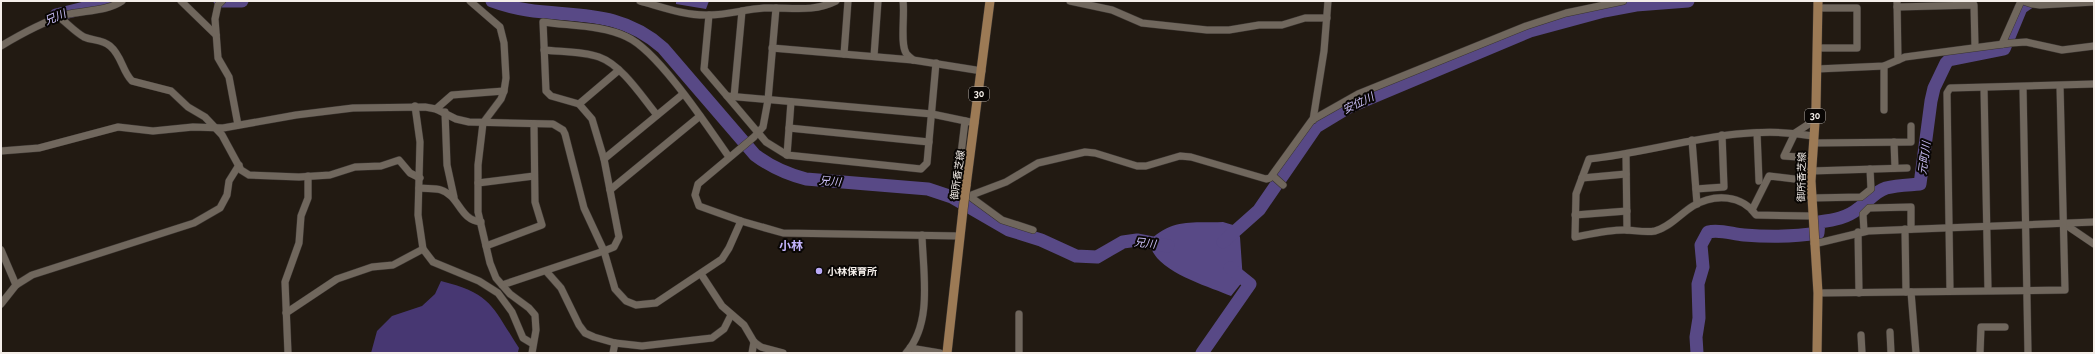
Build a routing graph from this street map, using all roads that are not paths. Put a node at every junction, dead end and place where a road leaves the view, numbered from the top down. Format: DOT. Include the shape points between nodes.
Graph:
graph roads {
  1 [pos="122,1"];
  2 [pos="181,1"];
  3 [pos="470,1"];
  4 [pos="640,1"];
  5 [pos="836,1"];
  6 [pos="848,1"];
  7 [pos="878,1"];
  8 [pos="902,1"];
  9 [pos="990,1"];
  10 [pos="1070,1"];
  11 [pos="1328,1"];
  12 [pos="1623,1"];
  13 [pos="2026,2"];
  14 [pos="2094,2"];
  15 [pos="220,3"];
  16 [pos="1897,4"];
  17 [pos="1818,5"];
  18 [pos="776,8"];
  19 [pos="742,11"];
  20 [pos="709,15"];
  21 [pos="59,17"];
  22 [pos="1327,18"];
  23 [pos="216,35"];
  24 [pos="2002,44"];
  25 [pos="1,46"];
  26 [pos="2094,46"];
  27 [pos="1975,47"];
  28 [pos="772,48"];
  29 [pos="1817,48"];
  30 [pos="544,50"];
  31 [pos="844,54"];
  32 [pos="874,56"];
  33 [pos="913,60"];
  34 [pos="1898,60"];
  35 [pos="936,63"];
  36 [pos="1884,66"];
  37 [pos="1816,69"];
  38 [pos="619,70"];
  39 [pos="982,70"];
  40 [pos="2094,84"];
  41 [pos="2060,86"];
  42 [pos="2023,87"];
  43 [pos="1984,88"];
  44 [pos="504,91"];
  45 [pos="683,94"];
  46 [pos="731,96"];
  47 [pos="768,100"];
  48 [pos="791,102"];
  49 [pos="579,104"];
  50 [pos="414,106"];
  51 [pos="1882,106"];
  52 [pos="436,109"];
  53 [pos="445,112"];
  54 [pos="932,114"];
  55 [pos="657,115"];
  56 [pos="700,116"];
  57 [pos="965,120"];
  58 [pos="1312,120"];
  59 [pos="1815,120"];
  60 [pos="483,123"];
  61 [pos="975,123"];
  62 [pos="534,124"];
  63 [pos="238,125"];
  64 [pos="1911,126"];
  65 [pos="216,127"];
  66 [pos="789,128"];
  67 [pos="1757,133"];
  68 [pos="1795,133"];
  69 [pos="1722,135"];
  70 [pos="756,136"];
  71 [pos="1692,140"];
  72 [pos="1813,140"];
  73 [pos="929,142"];
  74 [pos="1894,142"];
  75 [pos="1,151"];
  76 [pos="787,155"];
  77 [pos="1626,155"];
  78 [pos="729,157"];
  79 [pos="1812,158"];
  80 [pos="604,159"];
  81 [pos="239,165"];
  82 [pos="1896,168"];
  83 [pos="1907,168"];
  84 [pos="1870,169"];
  85 [pos="1811,171"];
  86 [pos="1626,174"];
  87 [pos="308,176"];
  88 [pos="534,176"];
  89 [pos="1273,176"];
  90 [pos="420,178"];
  91 [pos="1582,178"];
  92 [pos="1759,181"];
  93 [pos="1811,182"];
  94 [pos="478,183"];
  95 [pos="1283,185"];
  96 [pos="419,188"];
  97 [pos="1696,189"];
  98 [pos="610,190"];
  99 [pos="969,196"];
  100 [pos="454,197"];
  101 [pos="1811,198"];
  102 [pos="1697,204"];
  103 [pos="1752,210"];
  104 [pos="1627,211"];
  105 [pos="1575,215"];
  106 [pos="1812,216"];
  107 [pos="741,221"];
  108 [pos="480,222"];
  109 [pos="2094,222"];
  110 [pos="2063,223"];
  111 [pos="2025,224"];
  112 [pos="1987,226"];
  113 [pos="1948,228"];
  114 [pos="1908,229"];
  115 [pos="1033,230"];
  116 [pos="1627,230"];
  117 [pos="1861,232"];
  118 [pos="922,235"];
  119 [pos="960,236"];
  120 [pos="1814,237"];
  121 [pos="2094,244"];
  122 [pos="486,246"];
  123 [pos="1,250"];
  124 [pos="422,250"];
  125 [pos="604,251"];
  126 [pos="546,271"];
  127 [pos="701,274"];
  128 [pos="16,285"];
  129 [pos="502,285"];
  130 [pos="1988,290"];
  131 [pos="2026,290"];
  132 [pos="1950,291"];
  133 [pos="1909,292"];
  134 [pos="1818,293"];
  135 [pos="1859,293"];
  136 [pos="1,304"];
  137 [pos="286,313"];
  138 [pos="1018,314"];
  139 [pos="731,315"];
  140 [pos="2005,327"];
  141 [pos="1890,332"];
  142 [pos="1861,335"];
  143 [pos="754,342"];
  144 [pos="615,343"];
  145 [pos="533,344"];
  146 [pos="908,350"];
  147 [pos="288,353"];
  148 [pos="532,353"];
  149 [pos="613,353"];
  150 [pos="752,353"];
  151 [pos="783,353"];
  152 [pos="940,353"];
  153 [pos="947,353"];
  154 [pos="1019,353"];
  155 [pos="1817,353"];
  156 [pos="1862,353"];
  157 [pos="1891,353"];
  158 [pos="1916,353"];
  159 [pos="1980,353"];
  160 [pos="2028,353"];
  1 -- 21 [label="street" via="111,6"];
  2 -- 23 [label="street"];
  3 -- 44 [label="street" via="494,21 503,34 506,78"];
  4 -- 20 [label="street" via="675,11"];
  5 -- 18 [label="street" via="821,8"];
  6 -- 31 [label="street"];
  7 -- 32 [label="street"];
  8 -- 33 [label="street" via="905,15 903,47 905,53"];
  9 -- 39 [label="main road, 御所香芝線 / 30"];
  10 -- 22 [label="street" via="1112,10 1142,23 1207,30 1282,25 1305,18"];
  11 -- 22 [label="street"];
  12 -- 58 [label="street" via="1566,13 1526,26 1375,86"];
  13 -- 14 [label="street"];
  13 -- 24 [label="street"];
  15 -- 23 [label="street" via="215,19"];
  16 -- 27 [label="street" via="1974,5"];
  16 -- 34 [label="street"];
  17 -- 29 [label="main road, 御所香芝線 / 30"];
  17 -- 29 [label="street" via="1858,8 1857,48"];
  18 -- 19 [label="street"];
  18 -- 28 [label="street"];
  19 -- 20 [label="street"];
  19 -- 46 [label="street"];
  20 -- 46 [label="street" via="704,68"];
  21 -- 25 [label="street"];
  21 -- 65 [label="street" via="84,37 99,40 111,47 121,58 125,71 132,81 171,91"];
  22 -- 58 [label="street"];
  23 -- 63 [label="street" via="218,58 229,77"];
  24 -- 26 [label="street" via="2026,42 2062,50"];
  24 -- 27 [label="street"];
  27 -- 34 [label="street"];
  28 -- 31 [label="street"];
  28 -- 47 [label="street"];
  29 -- 37 [label="main road, 御所香芝線 / 30"];
  30 -- 38 [label="street" via="600,57"];
  30 -- 45 [label="street" via="543,22 616,33 647,51"];
  30 -- 49 [label="street" via="546,91 551,96"];
  31 -- 32 [label="street"];
  32 -- 33 [label="street"];
  33 -- 35 [label="street"];
  34 -- 36 [label="street"];
  35 -- 39 [label="street"];
  35 -- 54 [label="street"];
  36 -- 37 [label="street"];
  36 -- 51 [label="street"];
  37 -- 59 [label="main road, 御所香芝線 / 30"];
  38 -- 49 [label="street"];
  38 -- 55 [label="street"];
  39 -- 61 [label="main road, 御所香芝線 / 30"];
  40 -- 41 [label="street"];
  41 -- 42 [label="street"];
  41 -- 110 [label="street"];
  42 -- 43 [label="street"];
  42 -- 111 [label="street"];
  43 -- 112 [label="street"];
  43 -- 113 [label="street" via="1950,88 1947,93"];
  44 -- 52 [label="street" via="458,94 447,99"];
  44 -- 60 [label="street"];
  45 -- 55 [label="street"];
  45 -- 56 [label="street"];
  46 -- 47 [label="street"];
  46 -- 70 [label="street"];
  47 -- 48 [label="street"];
  47 -- 70 [label="street" via="765,119"];
  48 -- 54 [label="street"];
  48 -- 66 [label="street"];
  49 -- 80 [label="street" via="595,125"];
  50 -- 52 [label="street"];
  50 -- 63 [label="street" via="353,108"];
  50 -- 90 [label="street" via="420,142"];
  52 -- 53 [label="street"];
  53 -- 60 [label="street" via="463,121"];
  53 -- 100 [label="street" via="447,165"];
  54 -- 57 [label="street"];
  54 -- 73 [label="street"];
  55 -- 80 [label="street"];
  56 -- 78 [label="street"];
  56 -- 98 [label="street"];
  57 -- 61 [label="street"];
  57 -- 99 [label="street" via="957,187"];
  58 -- 89 [label="street"];
  59 -- 68 [label="street"];
  59 -- 72 [label="main road, 御所香芝線 / 30"];
  60 -- 62 [label="street"];
  60 -- 94 [label="street"];
  61 -- 119 [label="main road, 御所香芝線 / 30, bridge"];
  62 -- 88 [label="street"];
  62 -- 125 [label="street" via="553,124 563,130 584,208"];
  63 -- 65 [label="street" via="229,128"];
  64 -- 74 [label="street" via="1911,142"];
  65 -- 75 [label="street" via="193,126 152,131 118,127 35,149"];
  65 -- 81 [label="street"];
  66 -- 73 [label="street"];
  66 -- 76 [label="street"];
  67 -- 68 [label="street"];
  67 -- 69 [label="street"];
  67 -- 92 [label="street"];
  68 -- 72 [label="street"];
  68 -- 79 [label="street" via="1784,156"];
  69 -- 71 [label="street"];
  69 -- 97 [label="street" via="1724,187"];
  70 -- 76 [label="street"];
  70 -- 78 [label="street"];
  71 -- 77 [label="street"];
  71 -- 97 [label="street"];
  72 -- 74 [label="street"];
  72 -- 79 [label="main road, 御所香芝線 / 30"];
  73 -- 76 [label="street" via="927,163 921,169"];
  74 -- 82 [label="street"];
  77 -- 86 [label="street"];
  77 -- 91 [label="street" via="1589,159"];
  78 -- 107 [label="street" via="698,184 695,201 703,209"];
  79 -- 85 [label="main road, 御所香芝線 / 30"];
  80 -- 98 [label="street"];
  81 -- 87 [label="street" via="241,170 249,175"];
  81 -- 128 [label="street" via="229,182 225,202 204,218 32,275"];
  82 -- 83 [label="street"];
  82 -- 84 [label="street"];
  84 -- 85 [label="street"];
  84 -- 101 [label="street" via="1870,189 1862,197"];
  85 -- 93 [label="main road, 御所香芝線 / 30"];
  86 -- 91 [label="street"];
  86 -- 104 [label="street"];
  87 -- 90 [label="street" via="330,174 355,167 381,166 399,160 410,173"];
  87 -- 137 [label="street" via="308,198 301,216 299,243 285,282"];
  88 -- 94 [label="street"];
  88 -- 122 [label="street" via="535,202 542,225"];
  89 -- 95 [label="street"];
  89 -- 99 [label="street" via="1266,179 1191,157 1180,156 1146,166 1137,166 1090,152 1038,163 1006,182"];
  90 -- 96 [label="street"];
  91 -- 105 [label="street" via="1576,194"];
  93 -- 101 [label="main road, 御所香芝線 / 30"];
  93 -- 103 [label="street" via="1769,176"];
  94 -- 108 [label="street"];
  96 -- 100 [label="street" via="441,190"];
  96 -- 124 [label="street" via="418,215"];
  97 -- 102 [label="street"];
  98 -- 125 [label="street" via="619,237 614,246"];
  99 -- 115 [label="street" via="1002,220"];
  100 -- 108 [label="street" via="470,220"];
  101 -- 106 [label="main road, 御所香芝線 / 30"];
  102 -- 103 [label="street" via="1711,199 1730,198 1739,200"];
  102 -- 116 [label="street" via="1672,223 1656,230"];
  103 -- 106 [label="street" via="1756,215"];
  104 -- 105 [label="street"];
  104 -- 116 [label="street"];
  105 -- 116 [label="street" via="1575,237"];
  106 -- 120 [label="main road, 御所香芝線 / 30"];
  107 -- 118 [label="street" via="783,233"];
  107 -- 127 [label="street" via="726,254"];
  108 -- 122 [label="street"];
  109 -- 110 [label="street"];
  110 -- 111 [label="street"];
  110 -- 121 [label="street"];
  110 -- 131 [label="street" via="2065,290"];
  111 -- 112 [label="street"];
  111 -- 131 [label="street"];
  112 -- 113 [label="street"];
  112 -- 130 [label="street"];
  113 -- 114 [label="street"];
  113 -- 132 [label="street"];
  114 -- 117 [label="street"];
  114 -- 117 [label="street" via="1911,207 1869,208 1863,214"];
  114 -- 133 [label="street"];
  117 -- 120 [label="street"];
  117 -- 135 [label="street"];
  118 -- 119 [label="street"];
  118 -- 146 [label="street" via="923,317 919,334"];
  119 -- 153 [label="main road, 御所香芝線 / 30"];
  120 -- 134 [label="main road, 御所香芝線 / 30"];
  122 -- 129 [label="street" via="492,269"];
  123 -- 128 [label="street"];
  124 -- 137 [label="street" via="393,265 372,267 337,279"];
  124 -- 145 [label="street" via="433,262 479,280 498,293 512,312 523,338"];
  125 -- 126 [label="street"];
  125 -- 127 [label="street" via="615,289 626,302 636,305 656,303"];
  126 -- 129 [label="street"];
  126 -- 144 [label="street" via="561,288 585,332"];
  127 -- 139 [label="street"];
  128 -- 136 [label="street"];
  129 -- 145 [label="street" via="535,315"];
  130 -- 131 [label="street"];
  130 -- 132 [label="street"];
  131 -- 160 [label="street"];
  132 -- 133 [label="street"];
  133 -- 135 [label="street"];
  133 -- 158 [label="street"];
  134 -- 135 [label="street"];
  134 -- 155 [label="main road, 御所香芝線 / 30"];
  137 -- 147 [label="street"];
  138 -- 154 [label="street"];
  139 -- 143 [label="street" via="744,325"];
  139 -- 144 [label="street" via="724,329 712,338 649,345"];
  140 -- 159 [label="street" via="1981,327"];
  141 -- 157 [label="street"];
  142 -- 156 [label="street"];
  143 -- 150 [label="street"];
  143 -- 151 [label="street"];
  144 -- 149 [label="street"];
  145 -- 148 [label="street"];
  146 -- 152 [label="street"];
}
